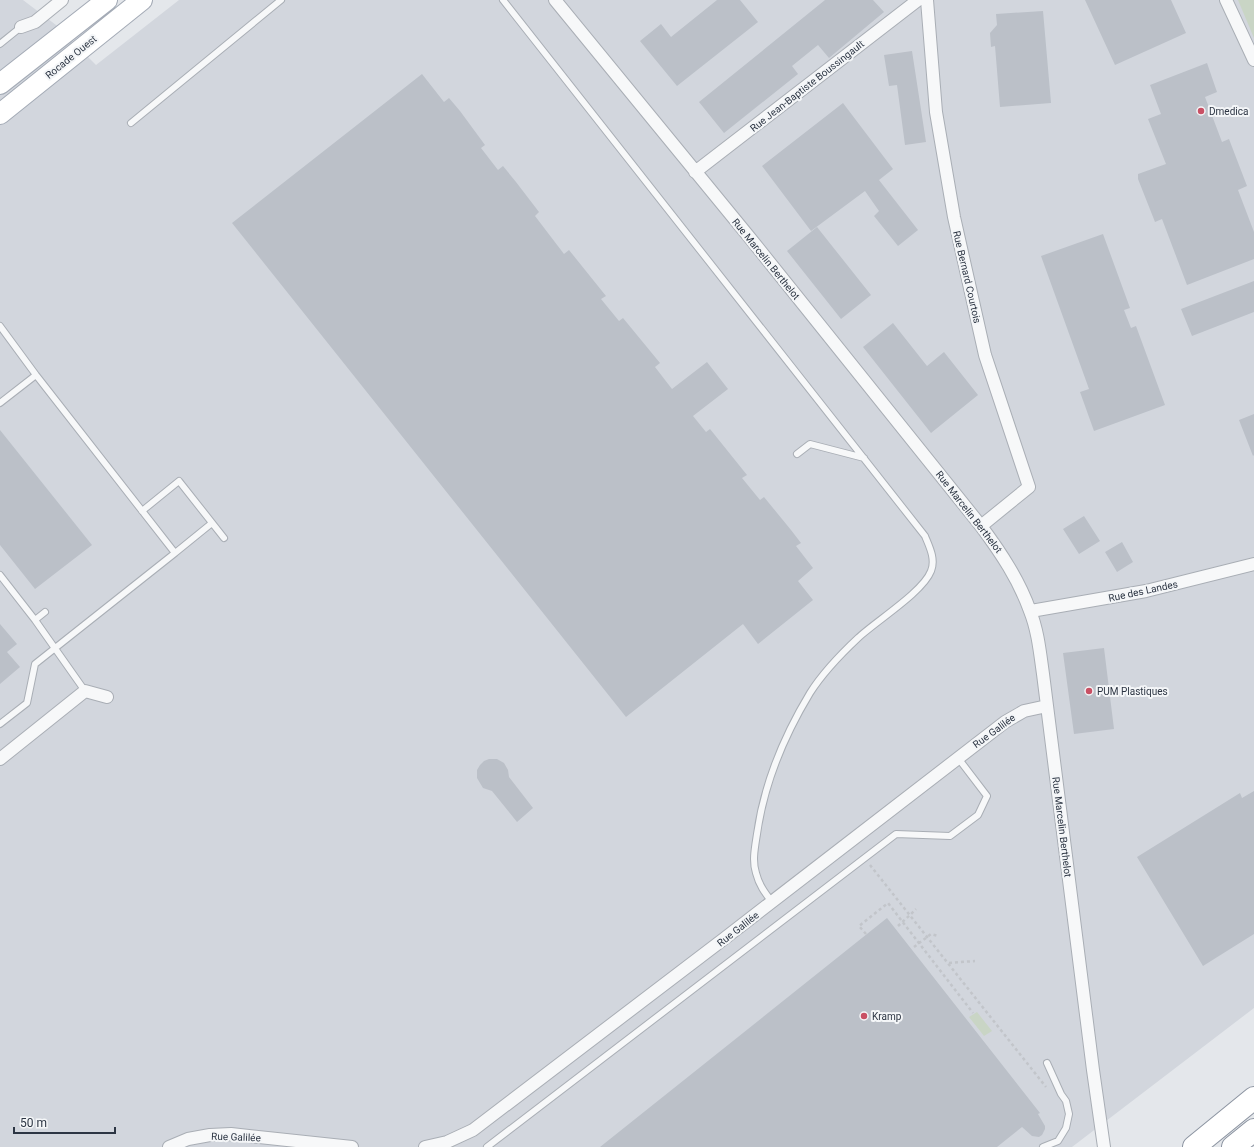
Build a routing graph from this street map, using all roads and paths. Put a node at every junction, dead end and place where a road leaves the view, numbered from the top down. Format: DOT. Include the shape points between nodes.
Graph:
graph roads {
  1 [pos="62,0"];
  2 [pos="107,0"];
  3 [pos="142,0"];
  4 [pos="281,0"];
  5 [pos="503,0"];
  6 [pos="555,0"];
  7 [pos="918,0"];
  8 [pos="927,0"];
  9 [pos="1226,0"];
  10 [pos="21,27"];
  11 [pos="0,44"];
  12 [pos="1254,60"];
  13 [pos="0,84"];
  14 [pos="0,114"];
  15 [pos="131,122"];
  16 [pos="695,172"];
  17 [pos="0,326"];
  18 [pos="36,375"];
  19 [pos="0,403"];
  20 [pos="797,454"];
  21 [pos="864,458"];
  22 [pos="142,510"];
  23 [pos="212,523"];
  24 [pos="981,526"];
  25 [pos="224,538"];
  26 [pos="174,553"];
  27 [pos="1254,564"];
  28 [pos="0,575"];
  29 [pos="1031,611"];
  30 [pos="45,612"];
  31 [pos="35,620"];
  32 [pos="55,648"];
  33 [pos="85,691"];
  34 [pos="106,697"];
  35 [pos="1047,706"];
  36 [pos="0,724"];
  37 [pos="958,758"];
  38 [pos="0,759"];
  39 [pos="865,858"];
  40 [pos="772,902"];
  41 [pos="916,909"];
  42 [pos="910,915"];
  43 [pos="902,922"];
  44 [pos="898,926"];
  45 [pos="866,934"];
  46 [pos="938,936"];
  47 [pos="927,937"];
  48 [pos="919,943"];
  49 [pos="914,947"];
  50 [pos="975,961"];
  51 [pos="949,964"];
  52 [pos="973,1013"];
  53 [pos="1047,1063"];
  54 [pos="1050,1092"];
  55 [pos="1254,1098"];
  56 [pos="1254,1130"];
  57 [pos="169,1147"];
  58 [pos="352,1147"];
  59 [pos="426,1147"];
  60 [pos="487,1147"];
  61 [pos="1043,1147"];
  62 [pos="1104,1147"];
  63 [pos="1194,1147"];
  64 [pos="1233,1147"];
  1 -- 10 [label="street" via="35,22"];
  2 -- 13 [label="main road"];
  3 -- 14 [label="main road, Rocade Ouest"];
  4 -- 15 [label="lane"];
  5 -- 21 [label="lane"];
  6 -- 16 [label="street, Rue Marcelin Berthelot"];
  7 -- 16 [label="street, Rue Jean-Baptiste Boussingault"];
  8 -- 24 [label="street, Rue Bernard Courtois" via="936,112 954,216 985,355 1029,487"];
  9 -- 12 [label="street"];
  10 -- 11 [label="lane"];
  16 -- 24 [label="street, Rue Marcelin Berthelot"];
  17 -- 18 [label="lane"];
  18 -- 19 [label="lane"];
  18 -- 22 [label="lane"];
  20 -- 21 [label="lane" via="810,444"];
  21 -- 40 [label="lane" via="925,536 932,552 932,570 923,585 858,638 832,665 811,692 787,736 770,777 760,811 755,848 755,873"];
  22 -- 23 [label="lane" via="179,481"];
  22 -- 26 [label="lane"];
  23 -- 25 [label="lane"];
  23 -- 26 [label="lane"];
  24 -- 29 [label="street, Rue Marcelin Berthelot" via="1014,574"];
  26 -- 32 [label="lane"];
  27 -- 29 [label="street, Rue des Landes" via="1146,591"];
  28 -- 31 [label="lane"];
  29 -- 35 [label="street, Rue Marcelin Berthelot"];
  30 -- 31 [label="lane"];
  31 -- 32 [label="lane"];
  32 -- 33 [label="lane"];
  32 -- 36 [label="lane" via="35,664 27,703"];
  33 -- 34 [label="street"];
  33 -- 38 [label="street"];
  35 -- 37 [label="street, Rue Galilée" via="1014,716"];
  35 -- 62 [label="street, Rue Marcelin Berthelot"];
  37 -- 39 [label="lane" via="987,796 978,815 950,836 896,834"];
  37 -- 40 [label="street, Rue Galilée"];
  39 -- 42 [label="path"];
  39 -- 60 [label="lane"];
  40 -- 59 [label="street, Rue Galilée" via="473,1130 447,1142"];
  41 -- 42 [label="path"];
  42 -- 43 [label="path"];
  42 -- 47 [label="path"];
  43 -- 44 [label="path"];
  43 -- 45 [label="path" via="888,903 859,926"];
  43 -- 48 [label="path"];
  46 -- 47 [label="path" via="931,934"];
  47 -- 48 [label="path"];
  47 -- 51 [label="path"];
  48 -- 49 [label="path"];
  48 -- 52 [label="path"];
  50 -- 51 [label="path"];
  51 -- 54 [label="path"];
  53 -- 61 [label="lane" via="1066,1101 1068,1114 1066,1128 1058,1141"];
  55 -- 63 [label="highway"];
  56 -- 64 [label="highway"];
  57 -- 58 [label="street, Rue Galilée" via="188,1139 224,1134"];
}
